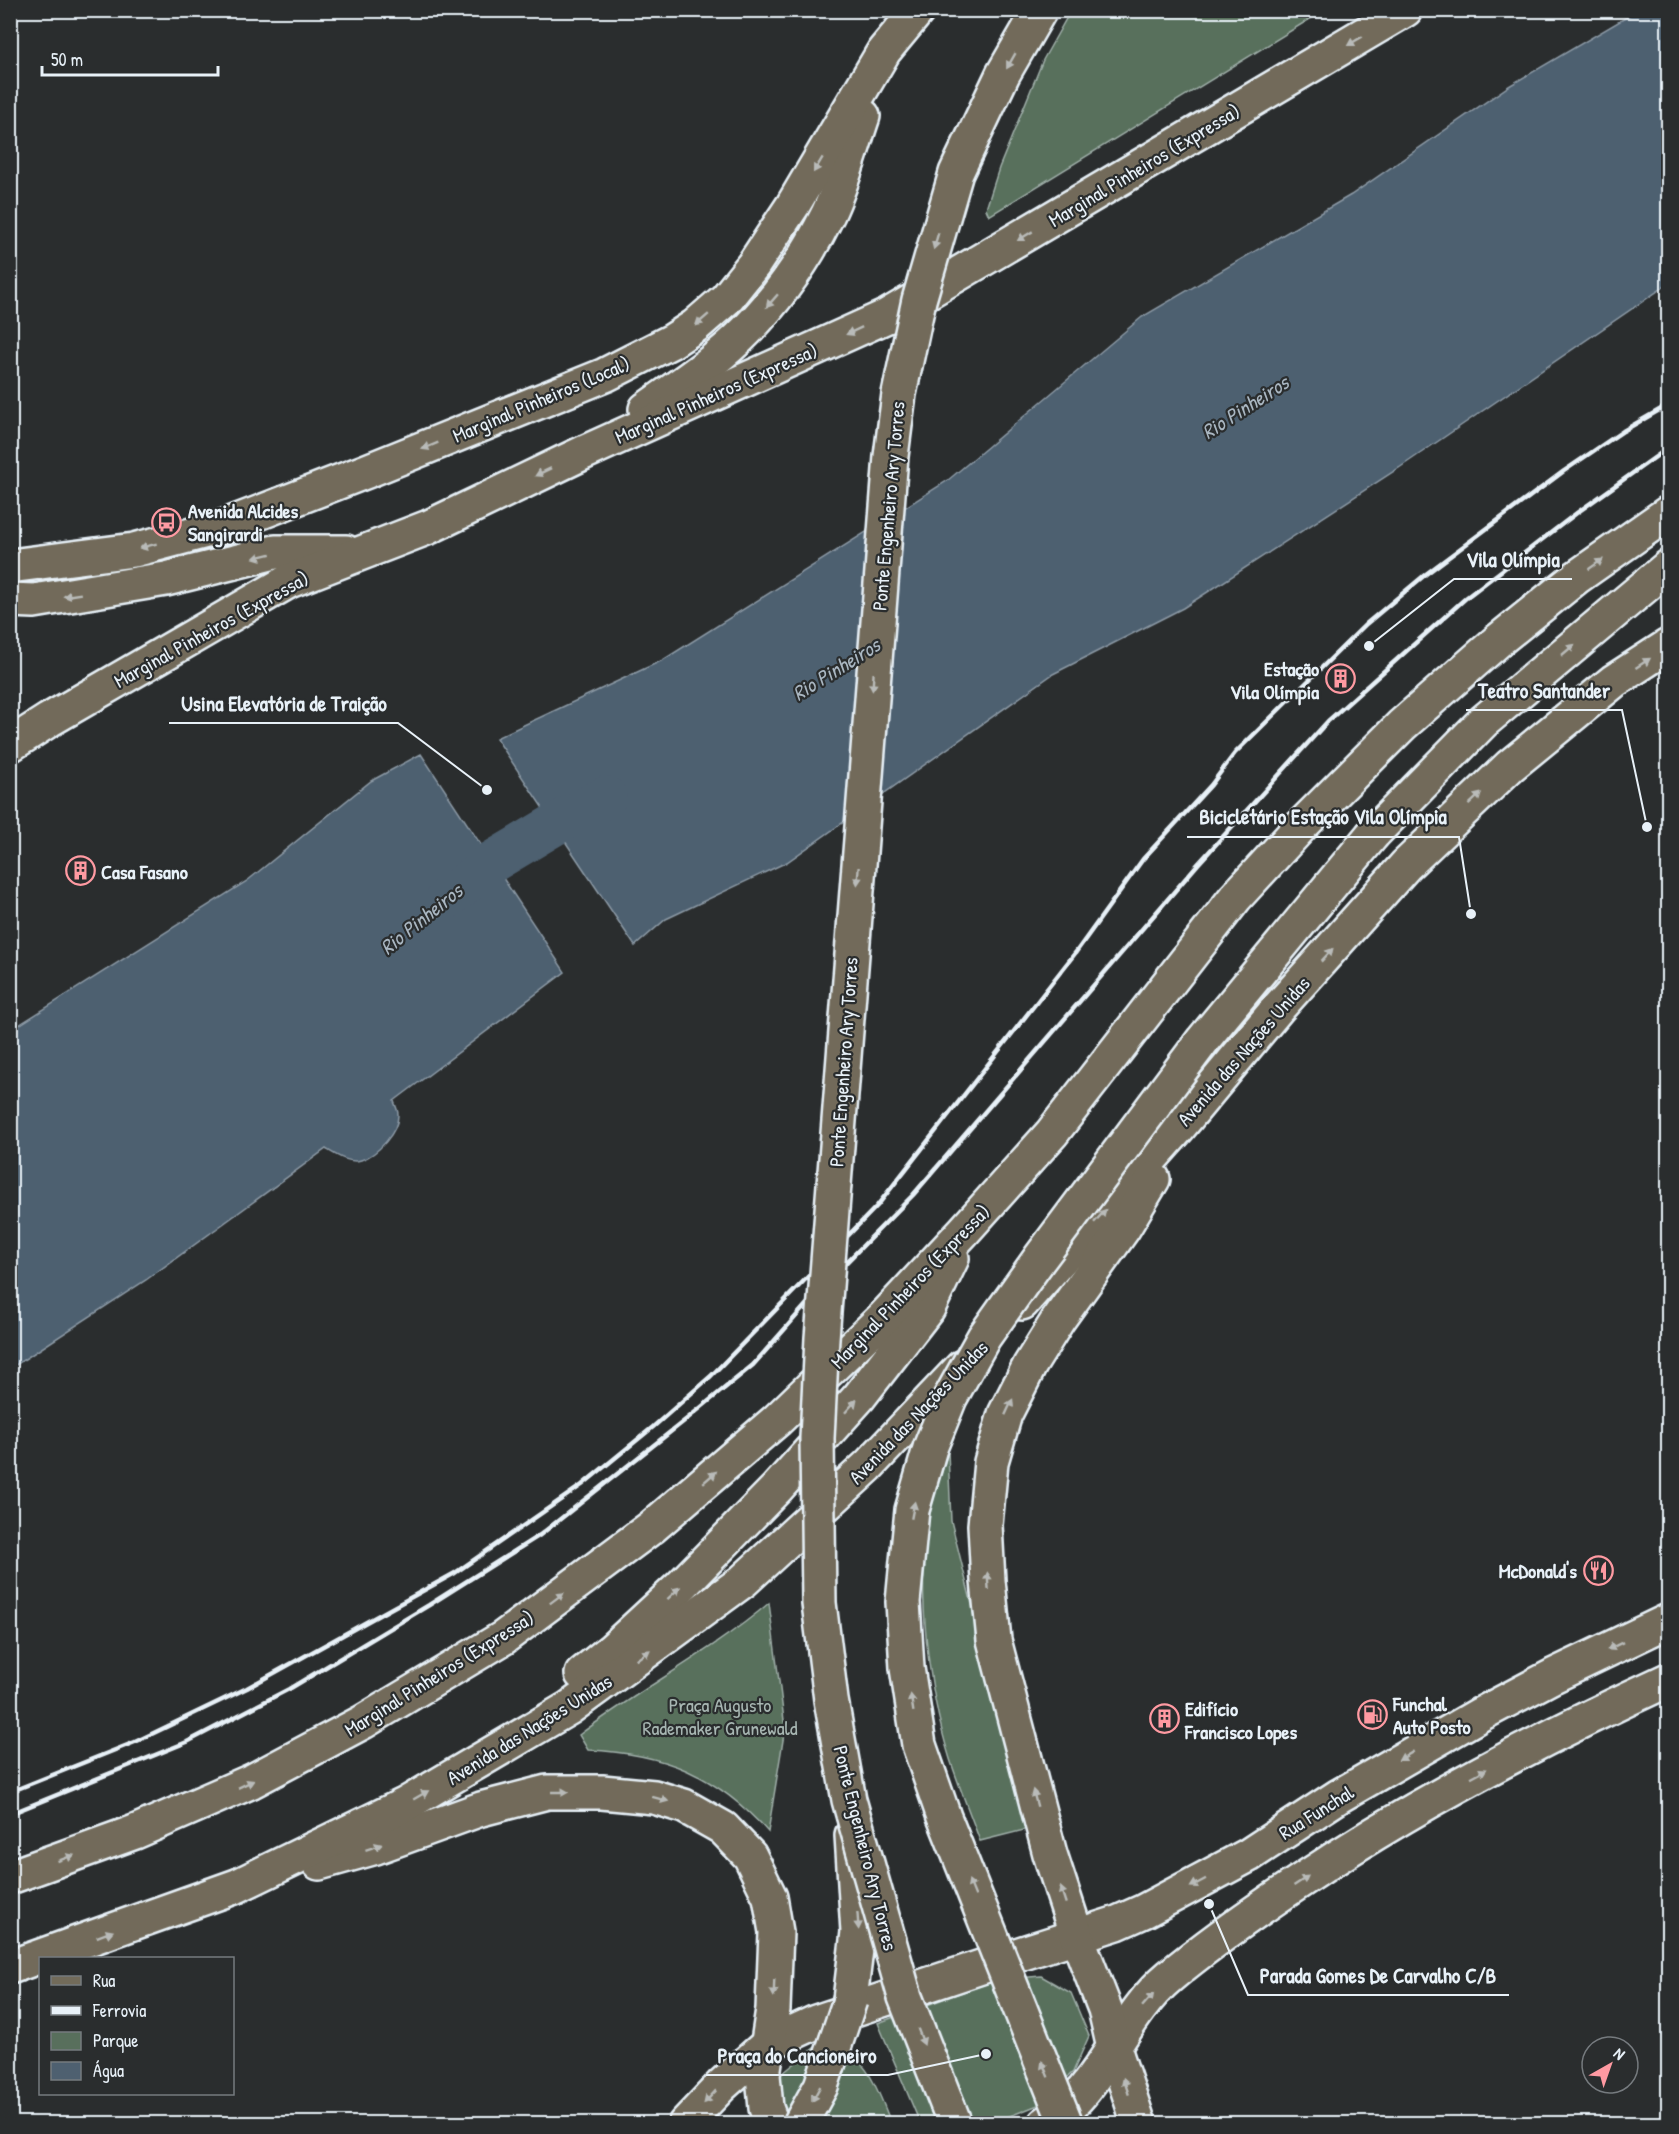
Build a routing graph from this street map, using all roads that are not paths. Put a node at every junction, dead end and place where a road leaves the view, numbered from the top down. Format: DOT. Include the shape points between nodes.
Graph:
graph roads {
  1 [pos="918,10"];
  2 [pos="1040,10"];
  3 [pos="1405,10"];
  4 [pos="884,51"];
  5 [pos="583,453"];
  6 [pos="1668,513"];
  7 [pos="363,553"];
  8 [pos="10,566"];
  9 [pos="1668,567"];
  10 [pos="10,600"];
  11 [pos="1668,646"];
  12 [pos="10,745"];
  13 [pos="1179,1127"];
  14 [pos="964,1231"];
  15 [pos="1668,1621"];
  16 [pos="1668,1680"];
  17 [pos="507,1745"];
  18 [pos="849,1800"];
  19 [pos="10,1878"];
  20 [pos="237,1886"];
  21 [pos="1077,1937"];
  22 [pos="10,1967"];
  23 [pos="768,2044"];
  24 [pos="1114,2048"];
  25 [pos="685,2124"];
  26 [pos="772,2124"];
  27 [pos="800,2124"];
  28 [pos="954,2124"];
  29 [pos="1045,2124"];
  30 [pos="1066,2124"];
  31 [pos="1139,2124"];
  1 -- 4 [label="main road, Marginal Pinheiros (Local)"];
  2 -- 18 [label="main road, Ponte Engenheiro Ary Torres, one-way, bridge" via="1003,74 956,173 919,300 898,394 891,456 817,1438 819,1602"];
  3 -- 5 [label="main road, Marginal Pinheiros (Expressa), one-way" via="887,315"];
  4 -- 5 [label="main road, one-way" via="828,213 807,254 781,291 747,331 695,375"];
  4 -- 8 [label="main road, Marginal Pinheiros (Local), one-way" via="754,264 726,299 672,341 605,375 225,526 134,550"];
  5 -- 7 [label="main road, Marginal Pinheiros (Expressa), one-way" via="429,527"];
  14 -- 6 [label="main road, Marginal Pinheiros (Expressa), one-way" via="1052,1133 1235,898 1304,823 1402,725 1500,639 1577,577"];
  7 -- 10 [label="main road, one-way" via="275,552 166,579 34,601"];
  7 -- 12 [label="main road, Marginal Pinheiros (Expressa)" via="289,581"];
  30 -- 9 [label="main road, one-way, bridge" via="944,1817 919,1744 907,1668 903,1602 912,1510 930,1449 950,1398 984,1337 1040,1258 1203,1040 1373,834 1484,721"];
  13 -- 11 [label="main road, Avenida das Nações Unidas, one-way" via="1278,1008 1406,865 1510,766 1614,681"];
  17 -- 13 [label="main road, Avenida das Nações Unidas, one-way" via="569,1708 691,1620 814,1517 868,1466 1020,1305"];
  21 -- 13 [label="main road, one-way" via="1050,1854 994,1640 985,1525 991,1462 1005,1414 1030,1365 1123,1228"];
  17 -- 14 [label="main road, one-way" via="558,1694 680,1587 859,1397 928,1308"];
  19 -- 14 [label="main road, Marginal Pinheiros (Expressa), one-way" via="135,1832 252,1781 363,1722 503,1638 652,1527 777,1420 883,1318"];
  15 -- 21 [label="main road, Rua Funchal, one-way" via="1450,1731 1197,1883 1126,1919"];
  24 -- 16 [label="main road, one-way" via="1135,2014 1168,1977 1252,1913 1465,1780"];
  20 -- 17 [label="main road, Avenida das Nações Unidas, one-way" via="406,1804"];
  18 -- 27 [label="main road, one-way, bridge" via="858,1932 849,2000 821,2086"];
  18 -- 28 [label="main road, Ponte Engenheiro Ary Torres, one-way, bridge" via="905,1997"];
  22 -- 20 [label="main road, Avenida das Nações Unidas, one-way"];
  20 -- 23 [label="main road, one-way" via="376,1847 482,1809 547,1792 654,1797 684,1806 723,1828 750,1856 770,1897 776,1932"];
  21 -- 23 [label="main road, Rua Funchal" via="816,2022"];
  21 -- 24 [label="main road" via="1105,2009"];
  23 -- 25 [label="main road, Rua Funchal, one-way"];
  23 -- 26 [label="main road" via="763,2075 766,2108"];
  24 -- 29 [label="main road" via="1076,2099"];
  31 -- 24 [label="main road, one-way"];
}
